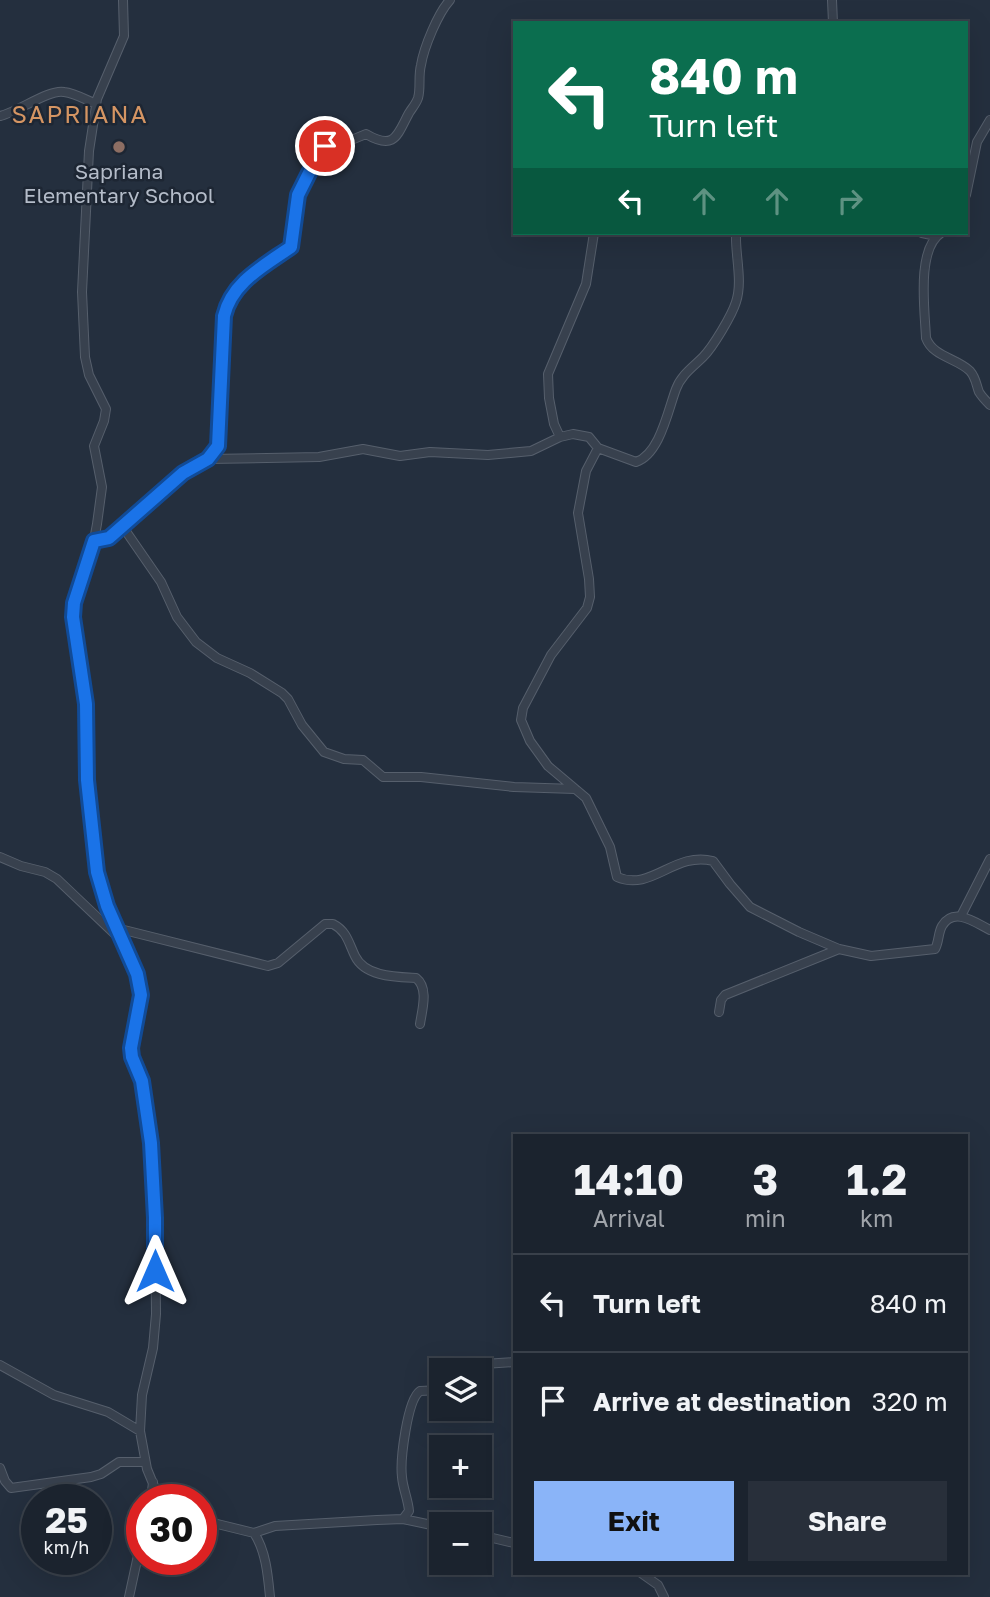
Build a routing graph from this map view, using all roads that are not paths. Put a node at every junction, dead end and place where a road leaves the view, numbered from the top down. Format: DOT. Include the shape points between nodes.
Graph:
graph roads {
  1 [pos="123,0"];
  2 [pos="450,0"];
  3 [pos="832,0"];
  4 [pos="832,21"];
  5 [pos="96,104"];
  6 [pos="0,116"];
  7 [pos="990,120"];
  8 [pos="968,185"];
  9 [pos="594,235"];
  10 [pos="736,235"];
  11 [pos="938,235"];
  12 [pos="990,405"];
  13 [pos="560,437"];
  14 [pos="598,448"];
  15 [pos="208,459"];
  16 [pos="123,527"];
  17 [pos="94,541"];
  18 [pos="575,789"];
  19 [pos="0,857"];
  20 [pos="990,859"];
  21 [pos="961,916"];
  22 [pos="116,928"];
  23 [pos="990,930"];
  24 [pos="122,940"];
  25 [pos="839,949"];
  26 [pos="719,1012"];
  27 [pos="420,1024"];
  28 [pos="513,1362"];
  29 [pos="492,1363"];
  30 [pos="0,1365"];
  31 [pos="429,1391"];
  32 [pos="140,1431"];
  33 [pos="145,1462"];
  34 [pos="0,1468"];
  35 [pos="153,1482"];
  36 [pos="403,1519"];
  37 [pos="217,1524"];
  38 [pos="429,1524"];
  39 [pos="254,1533"];
  40 [pos="492,1538"];
  41 [pos="513,1543"];
  42 [pos="134,1575"];
  43 [pos="652,1576"];
  44 [pos="129,1597"];
  45 [pos="270,1597"];
  46 [pos="664,1597"];
  1 -- 5 [label="street" via="124,36"];
  2 -- 15 [label="street" via="427,44 418,99 400,134 382,141 366,134 325,146 298,195 291,247 233,291 224,316 218,446"];
  3 -- 4 [label="street"];
  5 -- 6 [label="street" via="57,92"];
  5 -- 17 [label="street" via="82,292 85,357 106,409 94,446 102,487"];
  7 -- 8 [label="street" via="977,142"];
  9 -- 13 [label="street" via="586,284 548,374 548,398"];
  10 -- 14 [label="street" via="736,302 710,348 676,388 654,444 636,462"];
  11 -- 12 [label="street" via="926,261 928,345 971,373"];
  13 -- 14 [label="street" via="581,434"];
  13 -- 15 [label="street" via="531,451 488,455 400,456 363,449 319,457"];
  14 -- 18 [label="street" via="586,471 578,513 590,597 579,621 551,655 521,720 548,766"];
  15 -- 16 [label="street" via="183,473"];
  16 -- 17 [label="street" via="109,538"];
  16 -- 18 [label="street" via="196,642 217,659 282,693 324,752 363,760 383,777"];
  17 -- 22 [label="street" via="73,617 86,704 87,780 97,872"];
  18 -- 25 [label="street" via="592,808 618,877 631,881 686,860 713,861 750,906"];
  19 -- 24 [label="street" via="57,879"];
  20 -- 21 [label="street"];
  21 -- 23 [label="street"];
  21 -- 25 [label="street" via="942,926 935,949 871,956"];
  22 -- 24 [label="street"];
  22 -- 27 [label="street" via="268,966 278,963 325,924 333,924 345,935 362,966 421,981"];
  24 -- 32 [label="street" via="141,995 131,1048 142,1081 151,1143 155,1218 155,1328"];
  25 -- 26 [label="street" via="725,995"];
  28 -- 29 [label="street"];
  30 -- 32 [label="street" via="54,1395 108,1412"];
  31 -- 36 [label="street" via="414,1396 407,1427 402,1469 409,1511"];
  32 -- 33 [label="street"];
  33 -- 34 [label="street" via="118,1462 91,1477 11,1488"];
  33 -- 35 [label="street"];
  36 -- 38 [label="street"];
  36 -- 39 [label="street" via="275,1526"];
  37 -- 39 [label="street"];
  39 -- 45 [label="street" via="267,1568"];
  40 -- 41 [label="street"];
  42 -- 44 [label="street"];
  43 -- 46 [label="street"];
}
